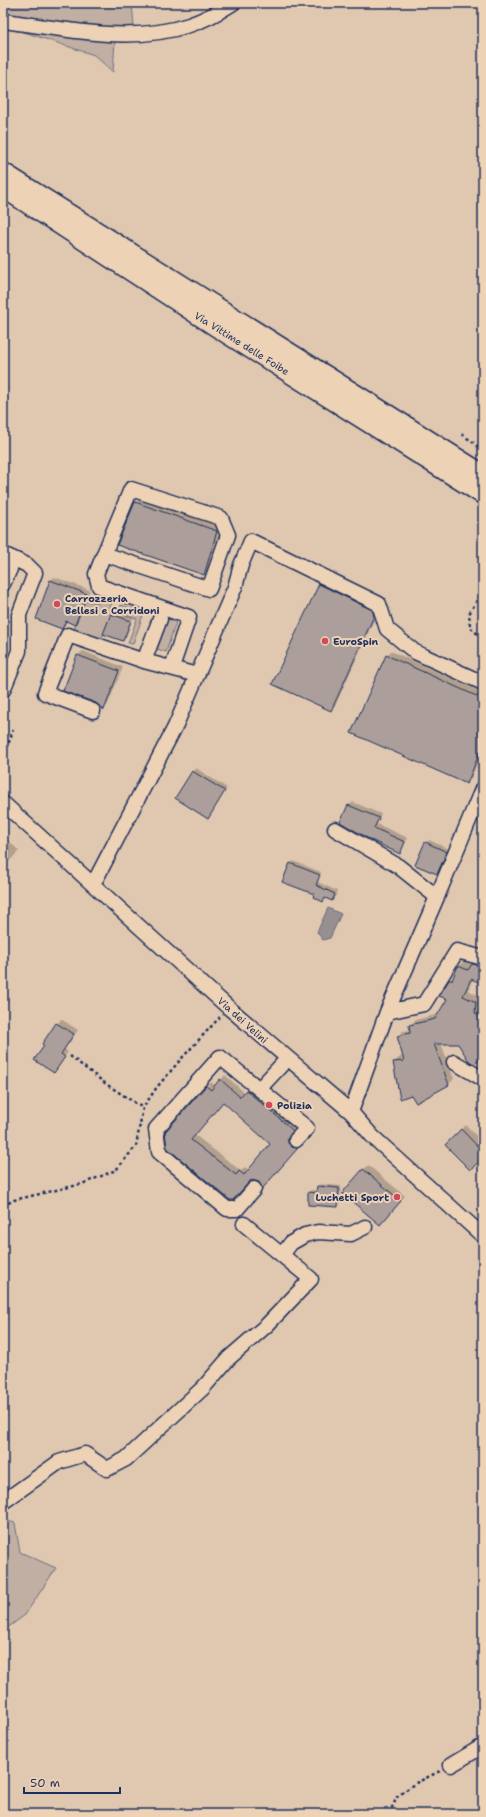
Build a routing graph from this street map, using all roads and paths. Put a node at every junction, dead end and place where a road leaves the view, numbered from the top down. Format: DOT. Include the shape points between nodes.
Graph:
graph roads {
  1 [pos="232,3"];
  2 [pos="3,21"];
  3 [pos="3,172"];
  4 [pos="3,188"];
  5 [pos="462,434"];
  6 [pos="483,450"];
  7 [pos="483,474"];
  8 [pos="483,495"];
  9 [pos="3,554"];
  10 [pos="104,554"];
  11 [pos="10,569"];
  12 [pos="3,584"];
  13 [pos="483,590"];
  14 [pos="160,619"];
  15 [pos="483,639"];
  16 [pos="144,661"];
  17 [pos="172,667"];
  18 [pos="197,675"];
  19 [pos="483,683"];
  20 [pos="3,690"];
  21 [pos="93,711"];
  22 [pos="13,730"];
  23 [pos="3,760"];
  24 [pos="483,787"];
  25 [pos="3,803"];
  26 [pos="335,829"];
  27 [pos="91,883"];
  28 [pos="437,897"];
  29 [pos="483,958"];
  30 [pos="229,1008"];
  31 [pos="387,1012"];
  32 [pos="70,1056"];
  33 [pos="287,1059"];
  34 [pos="454,1062"];
  35 [pos="483,1079"];
  36 [pos="260,1088"];
  37 [pos="143,1108"];
  38 [pos="350,1112"];
  39 [pos="296,1140"];
  40 [pos="254,1189"];
  41 [pos="3,1206"];
  42 [pos="244,1224"];
  43 [pos="365,1227"];
  44 [pos="483,1236"];
  45 [pos="282,1255"];
  46 [pos="3,1502"];
  47 [pos="483,1746"];
  48 [pos="451,1765"];
  49 [pos="389,1814"];
  1 -- 2 [label="street" via="214,15 188,25 149,34 116,35"];
  3 -- 7 [label="main road, Via Vittime delle Foibe"];
  4 -- 8 [label="main road, Via Vittime delle Foibe" via="222,331"];
  5 -- 6 [label="path"];
  9 -- 20 [label="street" via="27,565 35,573 19,615 19,651"];
  10 -- 10 [label="street" via="209,589 228,535 220,518 131,489"];
  10 -- 17 [label="street" via="96,574 99,586 190,617"];
  11 -- 12 [label="street"];
  13 -- 15 [label="path" via="469,614 470,627"];
  14 -- 16 [label="street"];
  16 -- 17 [label="street"];
  16 -- 21 [label="street" via="68,635 45,693"];
  17 -- 18 [label="street"];
  18 -- 19 [label="street" via="251,541 379,604 387,629 415,652"];
  18 -- 27 [label="street" via="175,727 97,877"];
  22 -- 23 [label="path"];
  24 -- 28 [label="street"];
  25 -- 27 [label="street, Via dei Velini"];
  26 -- 28 [label="street" via="398,866"];
  27 -- 30 [label="street, Via dei Velini"];
  28 -- 31 [label="street"];
  29 -- 31 [label="street" via="457,951 424,1004"];
  30 -- 33 [label="street, Via dei Velini"];
  30 -- 37 [label="path" via="157,1087"];
  31 -- 38 [label="street"];
  32 -- 37 [label="path"];
  33 -- 36 [label="street"];
  33 -- 38 [label="street, Via dei Velini"];
  34 -- 35 [label="street"];
  36 -- 39 [label="street" via="307,1128"];
  36 -- 40 [label="street" via="220,1057 156,1129 159,1152 227,1209 237,1209"];
  37 -- 41 [label="path" via="136,1146 116,1170 82,1184 14,1200"];
  38 -- 44 [label="street, Via dei Velini" via="373,1137"];
  42 -- 45 [label="street"];
  43 -- 45 [label="street" via="351,1234 318,1232 305,1235 291,1243"];
  45 -- 46 [label="street" via="311,1279 267,1325 229,1358 203,1388 126,1459 107,1469 85,1454 59,1462"];
  47 -- 48 [label="street"];
  48 -- 49 [label="path" via="414,1784 397,1797"];
}
